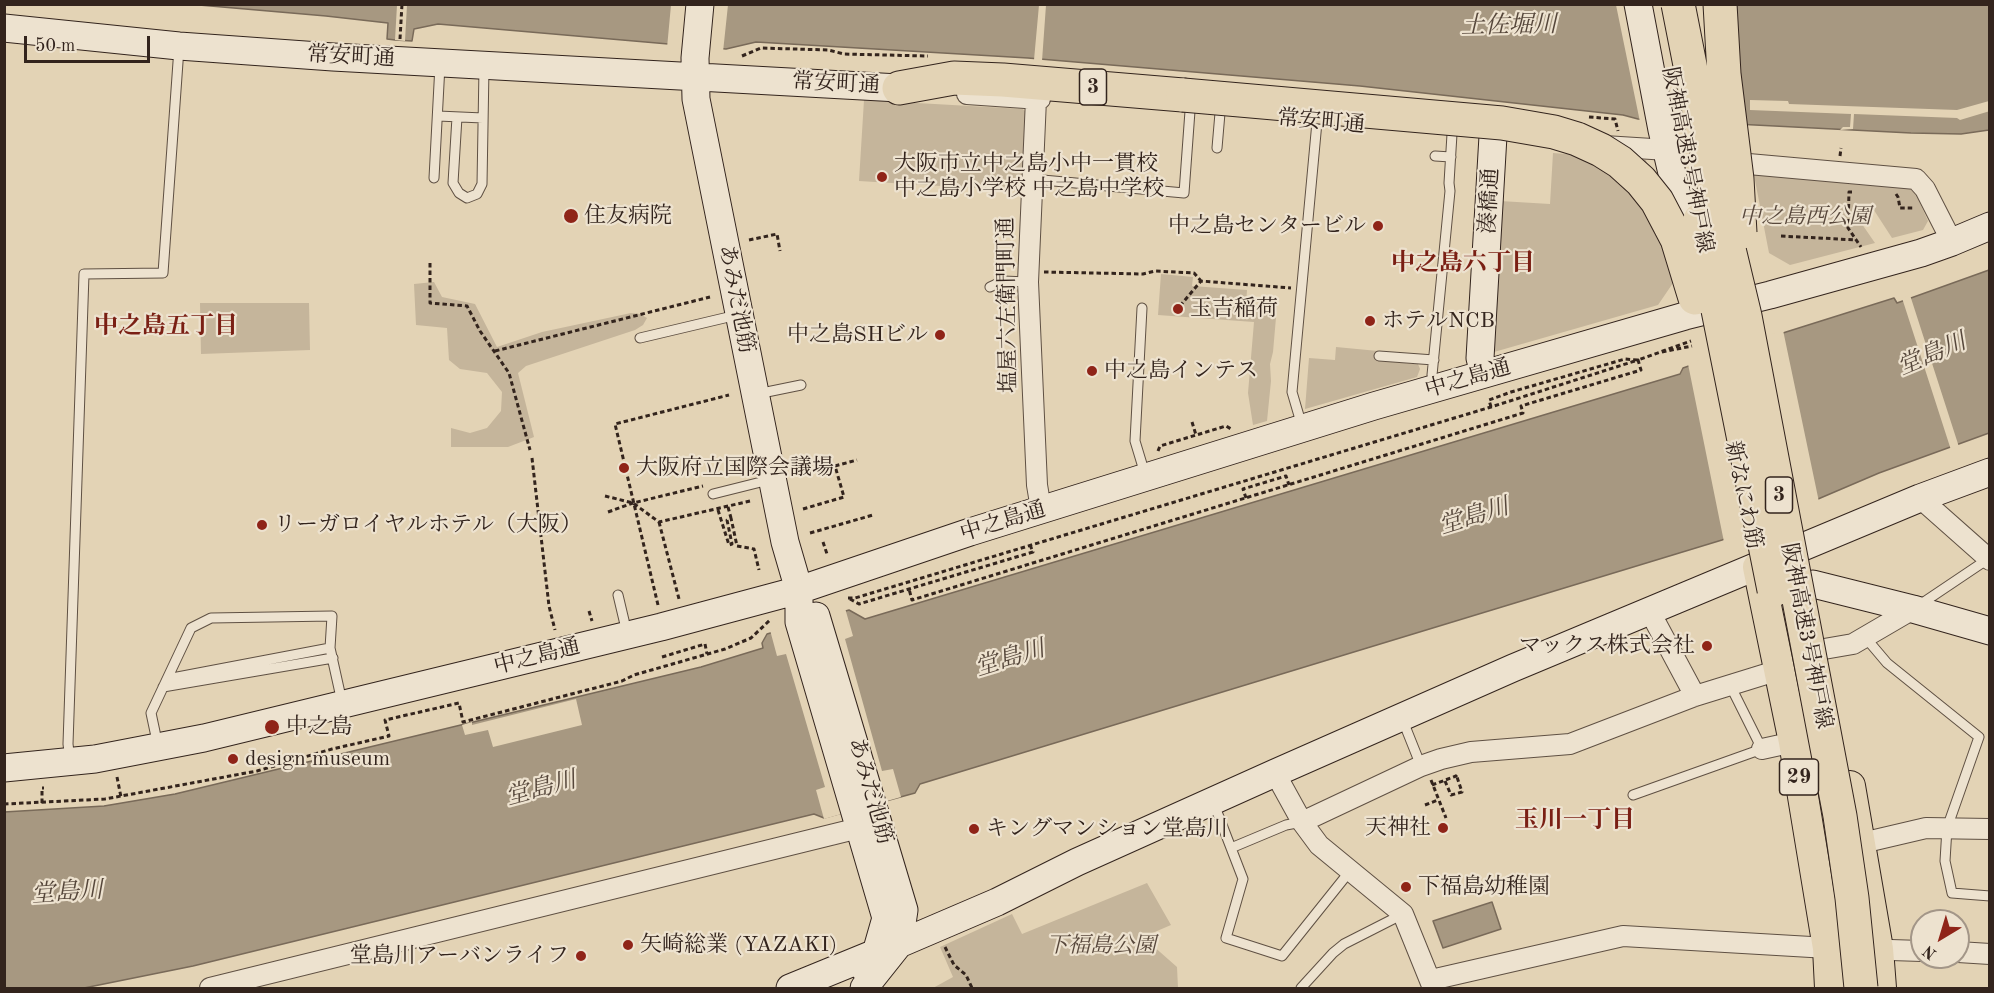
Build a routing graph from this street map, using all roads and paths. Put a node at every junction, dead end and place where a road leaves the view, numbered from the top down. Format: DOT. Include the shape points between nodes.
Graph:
graph roads {
  1 [pos="402,4"];
  2 [pos="700,4"];
  3 [pos="1638,4"];
  4 [pos="1656,4"];
  5 [pos="1678,4"];
  6 [pos="1692,4"];
  7 [pos="1720,4"];
  8 [pos="4,28"];
  9 [pos="400,40"];
  10 [pos="179,46"];
  11 [pos="440,63"];
  12 [pos="695,64"];
  13 [pos="485,65"];
  14 [pos="899,88"];
  15 [pos="1036,99"];
  16 [pos="1187,103"];
  17 [pos="1220,113"];
  18 [pos="438,116"];
  19 [pos="457,117"];
  20 [pos="483,118"];
  21 [pos="1317,122"];
  22 [pos="1452,134"];
  23 [pos="1493,136"];
  24 [pos="1665,140"];
  25 [pos="1217,148"];
  26 [pos="1435,156"];
  27 [pos="1451,158"];
  28 [pos="1721,161"];
  29 [pos="1865,174"];
  30 [pos="434,178"];
  31 [pos="1032,179"];
  32 [pos="1896,194"];
  33 [pos="1917,208"];
  34 [pos="1989,226"];
  35 [pos="1781,236"];
  36 [pos="749,240"];
  37 [pos="1857,240"];
  38 [pos="1952,242"];
  39 [pos="1861,249"];
  40 [pos="780,251"];
  41 [pos="430,263"];
  42 [pos="1035,277"];
  43 [pos="1201,280"];
  44 [pos="990,288"];
  45 [pos="1301,289"];
  46 [pos="710,297"];
  47 [pos="1180,306"];
  48 [pos="1142,308"];
  49 [pos="1704,311"];
  50 [pos="739,314"];
  51 [pos="1751,316"];
  52 [pos="640,338"];
  53 [pos="1698,344"];
  54 [pos="495,351"];
  55 [pos="1379,356"];
  56 [pos="1434,360"];
  57 [pos="1638,360"];
  58 [pos="1484,373"];
  59 [pos="801,386"];
  60 [pos="1436,388"];
  61 [pos="742,395"];
  62 [pos="1491,407"];
  63 [pos="1192,422"];
  64 [pos="1303,428"];
  65 [pos="1237,434"];
  66 [pos="1196,435"];
  67 [pos="530,450"];
  68 [pos="532,458"];
  69 [pos="857,460"];
  70 [pos="1150,467"];
  71 [pos="1989,472"];
  72 [pos="1262,476"];
  73 [pos="772,479"];
  74 [pos="1264,483"];
  75 [pos="1289,485"];
  76 [pos="712,489"];
  77 [pos="605,496"];
  78 [pos="1246,498"];
  79 [pos="1920,498"];
  80 [pos="750,501"];
  81 [pos="633,503"];
  82 [pos="728,507"];
  83 [pos="718,509"];
  84 [pos="803,509"];
  85 [pos="1044,509"];
  86 [pos="608,512"];
  87 [pos="873,515"];
  88 [pos="731,518"];
  89 [pos="659,522"];
  90 [pos="810,533"];
  91 [pos="814,536"];
  92 [pos="1801,536"];
  93 [pos="806,539"];
  94 [pos="823,542"];
  95 [pos="1756,542"];
  96 [pos="1030,545"];
  97 [pos="827,554"];
  98 [pos="1989,560"];
  99 [pos="759,570"];
  100 [pos="1813,584"];
  101 [pos="909,589"];
  102 [pos="799,590"];
  103 [pos="618,595"];
  104 [pos="679,599"];
  105 [pos="657,604"];
  106 [pos="1913,609"];
  107 [pos="589,611"];
  108 [pos="1650,612"];
  109 [pos="773,617"];
  110 [pos="592,621"];
  111 [pos="555,630"];
  112 [pos="1989,631"];
  113 [pos="628,635"];
  114 [pos="1865,637"];
  115 [pos="682,641"];
  116 [pos="1824,649"];
  117 [pos="683,650"];
  118 [pos="331,653"];
  119 [pos="707,654"];
  120 [pos="662,657"];
  121 [pos="1779,670"];
  122 [pos="165,683"];
  123 [pos="1730,685"];
  124 [pos="1695,696"];
  125 [pos="343,705"];
  126 [pos="1401,717"];
  127 [pos="1794,742"];
  128 [pos="158,748"];
  129 [pos="1762,749"];
  130 [pos="70,762"];
  131 [pos="4,768"];
  132 [pos="1425,771"];
  133 [pos="1275,773"];
  134 [pos="122,776"];
  135 [pos="1456,776"];
  136 [pos="1444,781"];
  137 [pos="44,788"];
  138 [pos="1633,795"];
  139 [pos="122,797"];
  140 [pos="1438,800"];
  141 [pos="1212,801"];
  142 [pos="42,803"];
  143 [pos="4,804"];
  144 [pos="1425,805"];
  145 [pos="862,814"];
  146 [pos="1446,818"];
  147 [pos="1302,822"];
  148 [pos="1947,828"];
  149 [pos="1989,829"];
  150 [pos="1862,843"];
  151 [pos="1231,848"];
  152 [pos="1350,871"];
  153 [pos="1989,896"];
  154 [pos="1403,914"];
  155 [pos="942,940"];
  156 [pos="1828,948"];
  157 [pos="1878,949"];
  158 [pos="1910,950"];
  159 [pos="1970,953"];
  160 [pos="1989,954"];
  161 [pos="876,963"];
  162 [pos="1432,984"];
  163 [pos="210,988"];
  164 [pos="790,988"];
  165 [pos="847,988"];
  166 [pos="972,988"];
  167 [pos="1301,988"];
  168 [pos="1830,988"];
  169 [pos="1839,988"];
  170 [pos="1861,988"];
  171 [pos="1881,988"];
  1 -- 9 [label="path"];
  2 -- 12 [label="street, あみだ池筋"];
  3 -- 24 [label="street, 新なにわ筋"];
  4 -- 95 [label="highway, 阪神高速3号神戸線 / 3, bridge"];
  5 -- 51 [label="highway, 阪神高速3号神戸線 / 3, bridge" via="1713,182"];
  6 -- 28 [label="street"];
  7 -- 51 [label="highway, 3, bridge"];
  8 -- 10 [label="street, 常安町通"];
  10 -- 11 [label="street, 常安町通"];
  10 -- 130 [label="lane" via="163,273 84,274"];
  11 -- 13 [label="street, 常安町通"];
  11 -- 18 [label="lane"];
  12 -- 13 [label="street, 常安町通" via="666,76"];
  12 -- 14 [label="street, 常安町通"];
  12 -- 50 [label="street, あみだ池筋" via="696,99"];
  13 -- 20 [label="lane"];
  14 -- 15 [label="street, 常安町通"];
  14 -- 16 [label="highway, 3" via="954,78 1003,80"];
  15 -- 16 [label="street, 常安町通"];
  15 -- 31 [label="street, 塩屋六左衛門町通"];
  16 -- 17 [label="street, 常安町通"];
  16 -- 31 [label="lane" via="1184,193"];
  16 -- 95 [label="highway, 3, bridge" via="1531,127 1577,139 1620,162 1657,201 1677,239 1735,442"];
  17 -- 21 [label="street, 常安町通"];
  17 -- 25 [label="lane"];
  18 -- 19 [label="lane"];
  18 -- 30 [label="lane"];
  19 -- 20 [label="lane"];
  19 -- 20 [label="lane" via="453,183 467,198 477,194 482,184"];
  21 -- 22 [label="street, 常安町通"];
  21 -- 45 [label="lane"];
  22 -- 23 [label="street, 常安町通"];
  22 -- 27 [label="lane"];
  23 -- 24 [label="street, 常安町通"];
  23 -- 58 [label="street, 湊橋通" via="1480,358"];
  24 -- 49 [label="street, 新なにわ筋"];
  26 -- 27 [label="lane"];
  27 -- 56 [label="lane"];
  28 -- 29 [label="street"];
  28 -- 51 [label="street"];
  29 -- 37 [label="path" via="1864,192 1849,192 1848,228"];
  29 -- 38 [label="street" via="1916,179"];
  31 -- 42 [label="street, 塩屋六左衛門町通"];
  32 -- 33 [label="path" via="1900,208"];
  34 -- 38 [label="street, 中之島通"];
  35 -- 37 [label="path"];
  36 -- 40 [label="path" via="777,234"];
  37 -- 39 [label="path"];
  38 -- 51 [label="street, 中之島通"];
  41 -- 54 [label="path" via="430,303 467,306"];
  42 -- 43 [label="path" via="1155,271 1194,273"];
  42 -- 44 [label="lane" via="1003,281"];
  42 -- 85 [label="street, 塩屋六左衛門町通" via="1037,485"];
  43 -- 45 [label="path"];
  43 -- 47 [label="path"];
  45 -- 64 [label="lane" via="1292,392"];
  46 -- 54 [label="path"];
  48 -- 70 [label="lane" via="1135,441"];
  49 -- 51 [label="street, 中之島通"];
  49 -- 53 [label="street, 新なにわ筋"];
  49 -- 58 [label="street, 中之島通"];
  50 -- 52 [label="lane"];
  50 -- 61 [label="street, あみだ池筋"];
  51 -- 92 [label="street"];
  51 -- 170 [label="highway, 阪神高速3号神戸線 / 3, bridge" via="1840,816"];
  53 -- 57 [label="path" via="1669,348"];
  53 -- 95 [label="street, 新なにわ筋"];
  54 -- 67 [label="path" via="509,373"];
  55 -- 56 [label="lane"];
  56 -- 60 [label="lane" via="1432,375"];
  57 -- 62 [label="path"];
  57 -- 62 [label="path" via="1625,359 1511,392 1489,400"];
  57 -- 75 [label="path" via="1641,370 1521,406 1523,413"];
  58 -- 60 [label="street, 中之島通"];
  59 -- 61 [label="lane"];
  60 -- 64 [label="street, 中之島通"];
  61 -- 73 [label="street, あみだ池筋"];
  61 -- 81 [label="path" via="615,424"];
  62 -- 72 [label="path"];
  63 -- 66 [label="path"];
  64 -- 70 [label="street, 中之島通"];
  65 -- 66 [label="path" via="1226,426"];
  66 -- 70 [label="path" via="1160,446"];
  68 -- 111 [label="path"];
  69 -- 84 [label="path" via="835,466 844,497"];
  70 -- 85 [label="street, 中之島通"];
  71 -- 79 [label="street"];
  72 -- 74 [label="path"];
  72 -- 96 [label="path"];
  73 -- 76 [label="lane"];
  73 -- 102 [label="street, あみだ池筋" via="784,542"];
  74 -- 75 [label="path" via="1286,476"];
  74 -- 78 [label="path" via="1243,489"];
  75 -- 78 [label="path"];
  76 -- 81 [label="path"];
  77 -- 81 [label="path"];
  78 -- 101 [label="path" via="912,600"];
  79 -- 92 [label="street"];
  79 -- 98 [label="street"];
  80 -- 82 [label="path"];
  81 -- 86 [label="path"];
  81 -- 89 [label="path"];
  81 -- 105 [label="path"];
  82 -- 83 [label="path"];
  82 -- 88 [label="path"];
  83 -- 88 [label="path" via="729,545 732,544 727,520"];
  83 -- 89 [label="path"];
  85 -- 102 [label="street, 中之島通"];
  87 -- 90 [label="path"];
  88 -- 99 [label="path" via="737,546 754,549"];
  89 -- 104 [label="path"];
  91 -- 93 [label="path"];
  92 -- 95 [label="street"];
  92 -- 100 [label="main road, 29"];
  94 -- 97 [label="path"];
  95 -- 108 [label="street"];
  95 -- 121 [label="main road, 新なにわ筋 / 29"];
  95 -- 169 [label="highway, 阪神高速3号神戸線 / 3, bridge" via="1818,817"];
  96 -- 101 [label="path" via="1033,552"];
  96 -- 101 [label="path" via="847,598 859,604"];
  98 -- 106 [label="lane"];
  100 -- 106 [label="street"];
  100 -- 116 [label="main road, 29"];
  102 -- 113 [label="street, 中之島通"];
  102 -- 145 [label="street, あみだ池筋"];
  103 -- 113 [label="lane"];
  106 -- 112 [label="street"];
  106 -- 114 [label="street"];
  107 -- 110 [label="path"];
  108 -- 124 [label="street"];
  108 -- 126 [label="street"];
  109 -- 119 [label="path" via="751,638"];
  113 -- 125 [label="street, 中之島通"];
  114 -- 116 [label="street" via="1853,644"];
  114 -- 148 [label="lane" via="1887,663 1979,737"];
  115 -- 117 [label="path"];
  116 -- 150 [label="main road, 29"];
  117 -- 119 [label="path" via="705,644"];
  117 -- 120 [label="path"];
  118 -- 122 [label="lane"];
  118 -- 122 [label="lane" via="332,616 211,618 190,628"];
  118 -- 125 [label="lane"];
  119 -- 139 [label="path" via="622,681 463,722 459,702 385,720 389,736 257,771"];
  121 -- 123 [label="street"];
  121 -- 127 [label="main road, 新なにわ筋 / 29"];
  122 -- 128 [label="lane" via="151,713"];
  123 -- 124 [label="street"];
  123 -- 129 [label="lane"];
  124 -- 132 [label="street" via="1570,744 1471,752 1452,756"];
  125 -- 128 [label="street, 中之島通"];
  126 -- 132 [label="lane"];
  126 -- 133 [label="street"];
  127 -- 129 [label="street"];
  127 -- 156 [label="main road, 新なにわ筋 / 29"];
  128 -- 130 [label="street, 中之島通"];
  129 -- 138 [label="lane"];
  130 -- 131 [label="street, 中之島通"];
  132 -- 140 [label="path"];
  132 -- 147 [label="street"];
  133 -- 141 [label="street"];
  133 -- 147 [label="street"];
  134 -- 139 [label="path" via="117,777"];
  135 -- 136 [label="path" via="1462,792 1451,795"];
  137 -- 142 [label="path"];
  139 -- 142 [label="path"];
  140 -- 144 [label="path"];
  140 -- 146 [label="path"];
  141 -- 151 [label="lane"];
  141 -- 161 [label="street" via="1077,862"];
  142 -- 143 [label="path"];
  145 -- 161 [label="street, あみだ池筋" via="886,918"];
  145 -- 161 [label="street, あみだ池筋" via="903,906"];
  145 -- 163 [label="street"];
  147 -- 151 [label="lane"];
  147 -- 152 [label="street" via="1319,845"];
  148 -- 149 [label="street"];
  148 -- 150 [label="street" via="1926,828"];
  148 -- 153 [label="lane" via="1945,861 1952,893"];
  150 -- 157 [label="main road, 29"];
  151 -- 152 [label="lane" via="1244,879 1226,938 1282,956"];
  152 -- 154 [label="street"];
  154 -- 162 [label="street"];
  154 -- 167 [label="lane" via="1344,944"];
  155 -- 166 [label="path" via="954,965 966,975"];
  156 -- 157 [label="street"];
  156 -- 162 [label="street" via="1623,936"];
  156 -- 168 [label="main road, 新なにわ筋 / 29"];
  157 -- 158 [label="street"];
  157 -- 171 [label="main road, 29"];
  159 -- 160 [label="street"];
  161 -- 164 [label="street"];
  161 -- 165 [label="street, あみだ池筋"];
}
